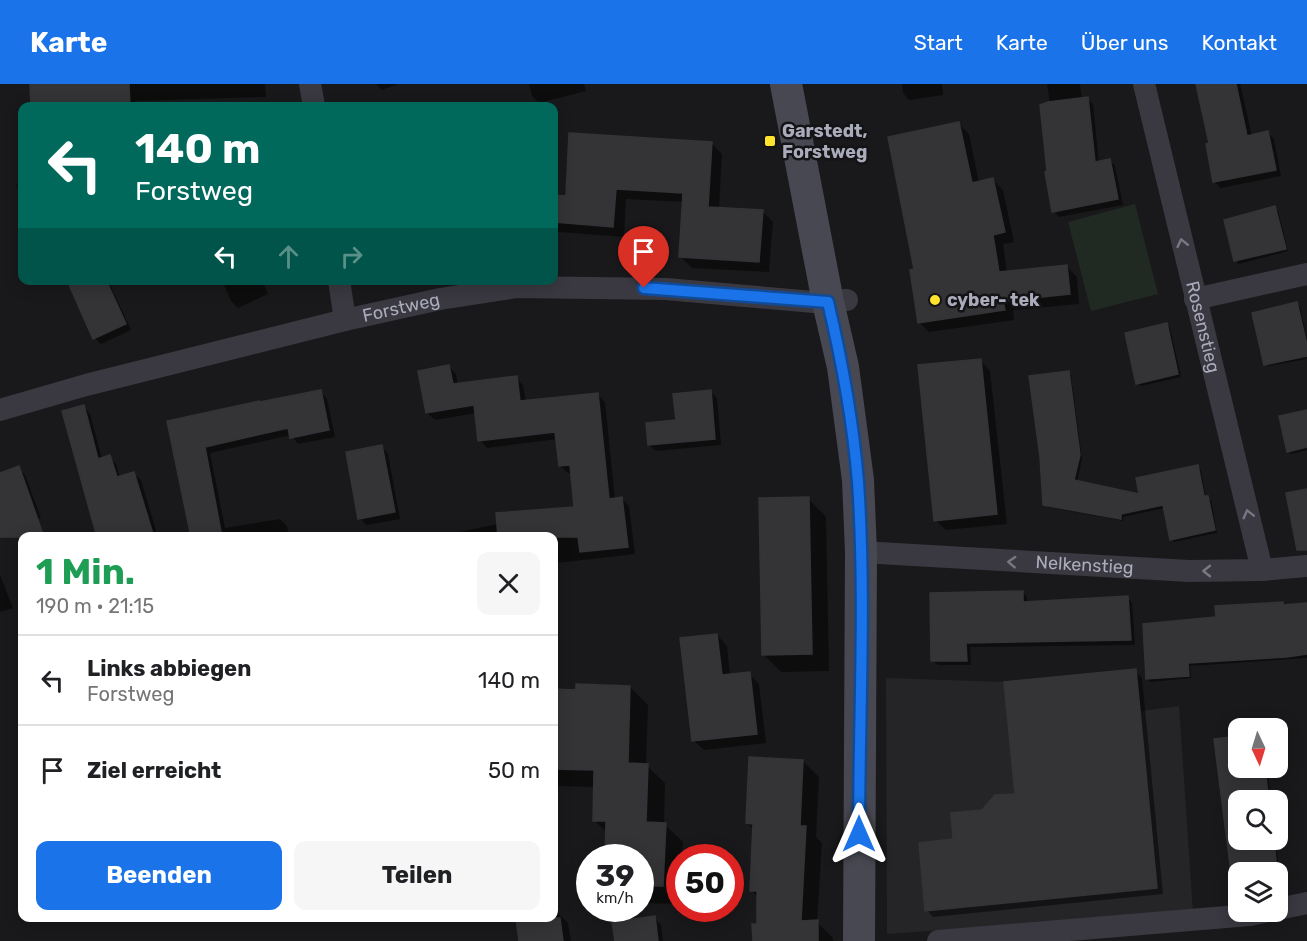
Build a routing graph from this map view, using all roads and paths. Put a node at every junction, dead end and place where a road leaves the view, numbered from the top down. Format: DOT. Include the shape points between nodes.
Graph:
graph roads {
  1 [pos="310,84"];
  2 [pos="786,84"];
  3 [pos="1144,84"];
  4 [pos="313,102"];
  5 [pos="1307,274"];
  6 [pos="340,285"];
  7 [pos="1195,299"];
  8 [pos="837,301"];
  9 [pos="345,320"];
  10 [pos="0,410"];
  11 [pos="861,552"];
  12 [pos="1307,566"];
  13 [pos="1262,570"];
  14 [pos="1307,903"];
  15 [pos="1288,907"];
  16 [pos="1228,917"];
  17 [pos="859,941"];
  18 [pos="938,941"];
  1 -- 4 [label="street"];
  2 -- 8 [label="main road"];
  7 -- 3 [label="street, Rosenstieg, one-way"];
  5 -- 7 [label="street"];
  6 -- 9 [label="street"];
  13 -- 7 [label="street, Rosenstieg, one-way"];
  8 -- 9 [label="street, Forstweg" via="666,289 517,287 440,298"];
  8 -- 11 [label="main road" via="858,480"];
  9 -- 10 [label="street, Forstweg"];
  13 -- 11 [label="street, Nelkenstieg, one-way" via="1189,571"];
  11 -- 17 [label="main road"];
  12 -- 13 [label="street, Nelkenstieg"];
  14 -- 15 [label="street"];
  16 -- 18 [label="street"];
}
